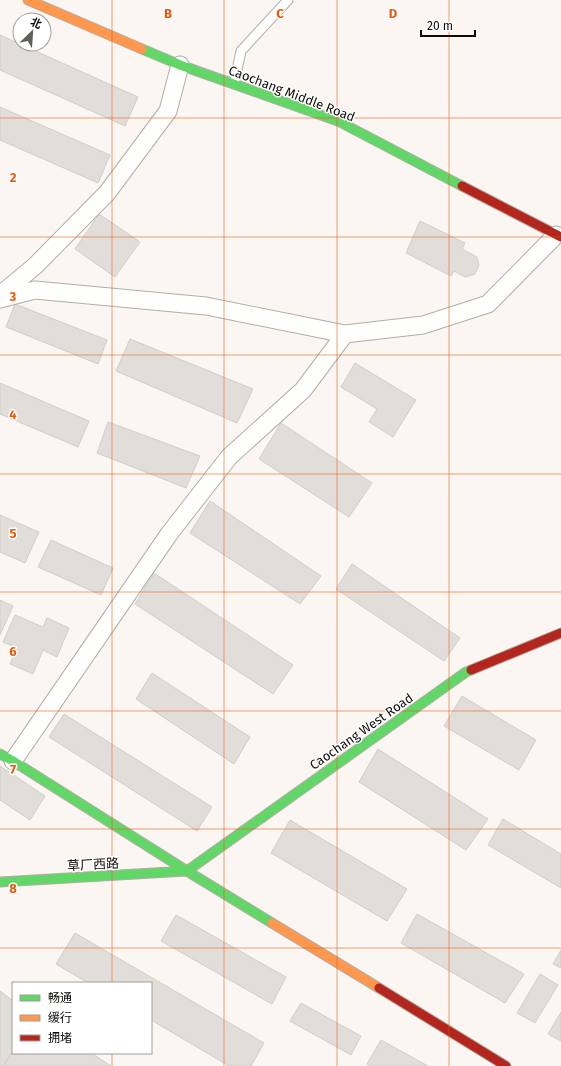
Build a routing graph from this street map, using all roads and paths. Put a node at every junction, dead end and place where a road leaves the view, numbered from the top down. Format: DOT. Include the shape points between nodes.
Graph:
graph roads {
  1 [pos="28,0"];
  2 [pos="288,0"];
  3 [pos="180,65"];
  4 [pos="234,84"];
  5 [pos="558,236"];
  6 [pos="0,295"];
  7 [pos="0,299"];
  8 [pos="345,334"];
  9 [pos="561,633"];
  10 [pos="6,757"];
  11 [pos="187,871"];
  12 [pos="0,882"];
  13 [pos="506,1066"];
  1 -- 3 [label="street, Caochang Middle Road"];
  2 -- 4 [label="lane" via="241,51"];
  3 -- 4 [label="street, Caochang Middle Road"];
  3 -- 6 [label="street" via="168,111 108,193 35,266"];
  4 -- 5 [label="street, Caochang Middle Road" via="338,121"];
  5 -- 8 [label="street" via="488,304 423,325"];
  7 -- 8 [label="street" via="35,290 206,306"];
  8 -- 10 [label="street" via="303,390 224,463"];
  9 -- 11 [label="street, Caochang West Road" via="466,672"];
  10 -- 11 [label="street"];
  11 -- 12 [label="street, 草厂西路"];
  11 -- 13 [label="street"];
}
